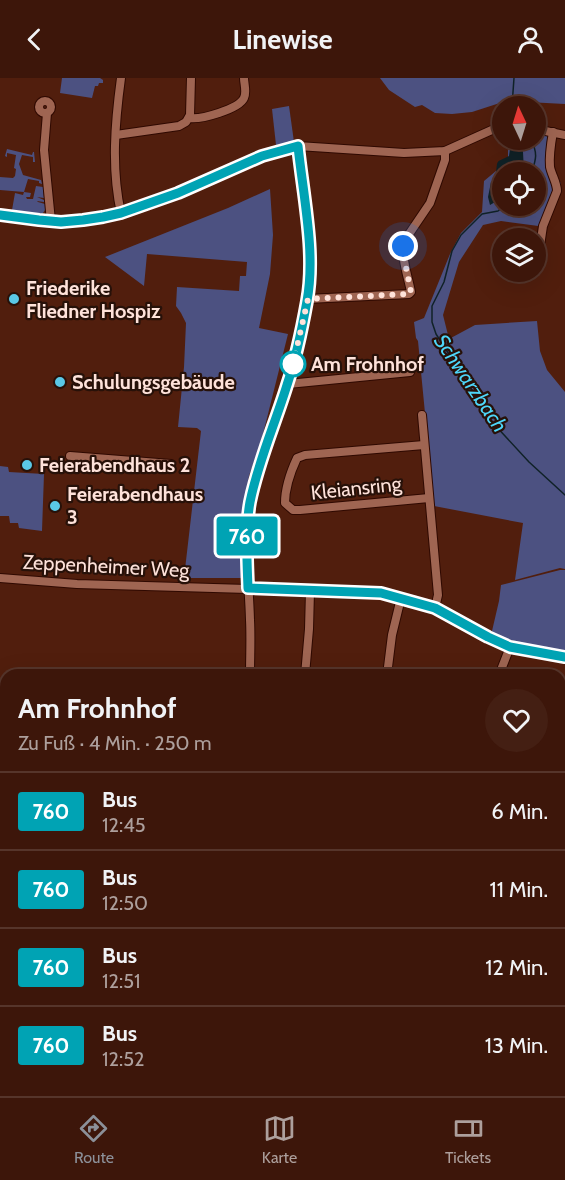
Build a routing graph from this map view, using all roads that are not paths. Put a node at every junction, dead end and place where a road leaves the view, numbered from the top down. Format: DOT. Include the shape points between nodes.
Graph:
graph roads {
  1 [pos="121,78"];
  2 [pos="191,78"];
  3 [pos="244,78"];
  4 [pos="47,113"];
  5 [pos="189,118"];
  6 [pos="492,130"];
  7 [pos="546,131"];
  8 [pos="553,132"];
  9 [pos="116,135"];
  10 [pos="565,135"];
  11 [pos="298,146"];
  12 [pos="445,151"];
  13 [pos="121,213"];
  14 [pos="0,215"];
  15 [pos="51,221"];
  16 [pos="543,228"];
  17 [pos="308,299"];
  18 [pos="410,372"];
  19 [pos="288,384"];
  20 [pos="422,415"];
  21 [pos="424,445"];
  22 [pos="70,456"];
  23 [pos="171,464"];
  24 [pos="429,498"];
  25 [pos="0,578"];
  26 [pos="248,588"];
  27 [pos="310,591"];
  28 [pos="401,598"];
  29 [pos="435,608"];
  30 [pos="510,647"];
  31 [pos="565,657"];
  32 [pos="250,669"];
  33 [pos="306,669"];
  34 [pos="388,669"];
  35 [pos="501,669"];
  1 -- 9 [label="street"];
  2 -- 5 [label="street"];
  3 -- 5 [label="street" via="245,95 238,104 204,117"];
  4 -- 15 [label="street" via="44,150"];
  5 -- 9 [label="street" via="179,126"];
  6 -- 12 [label="street"];
  7 -- 8 [label="street"];
  8 -- 10 [label="street"];
  8 -- 16 [label="street" via="550,164 557,191"];
  9 -- 13 [label="street"];
  11 -- 12 [label="street" via="404,153"];
  11 -- 13 [label="street" via="262,156 189,189"];
  11 -- 17 [label="street" via="309,243"];
  12 -- 17 [label="street" via="430,203 403,246 411,292"];
  13 -- 15 [label="street"];
  14 -- 15 [label="street"];
  17 -- 19 [label="street"];
  18 -- 19 [label="street"];
  19 -- 26 [label="street" via="249,504"];
  20 -- 21 [label="street"];
  21 -- 24 [label="street"];
  21 -- 24 [label="street, Kleiansring" via="297,458 285,503 300,510"];
  22 -- 23 [label="street"];
  24 -- 29 [label="street" via="438,596"];
  25 -- 26 [label="street, Zeppenheimer Weg"];
  26 -- 27 [label="street, Zeppenheimer Weg"];
  26 -- 32 [label="street"];
  27 -- 28 [label="street, Zeppenheimer Weg" via="372,592"];
  27 -- 33 [label="street"];
  28 -- 29 [label="street, Zeppenheimer Weg"];
  28 -- 34 [label="street"];
  29 -- 30 [label="street, Zeppenheimer Weg"];
  30 -- 31 [label="street, Zeppenheimer Weg"];
  30 -- 35 [label="street"];
}
